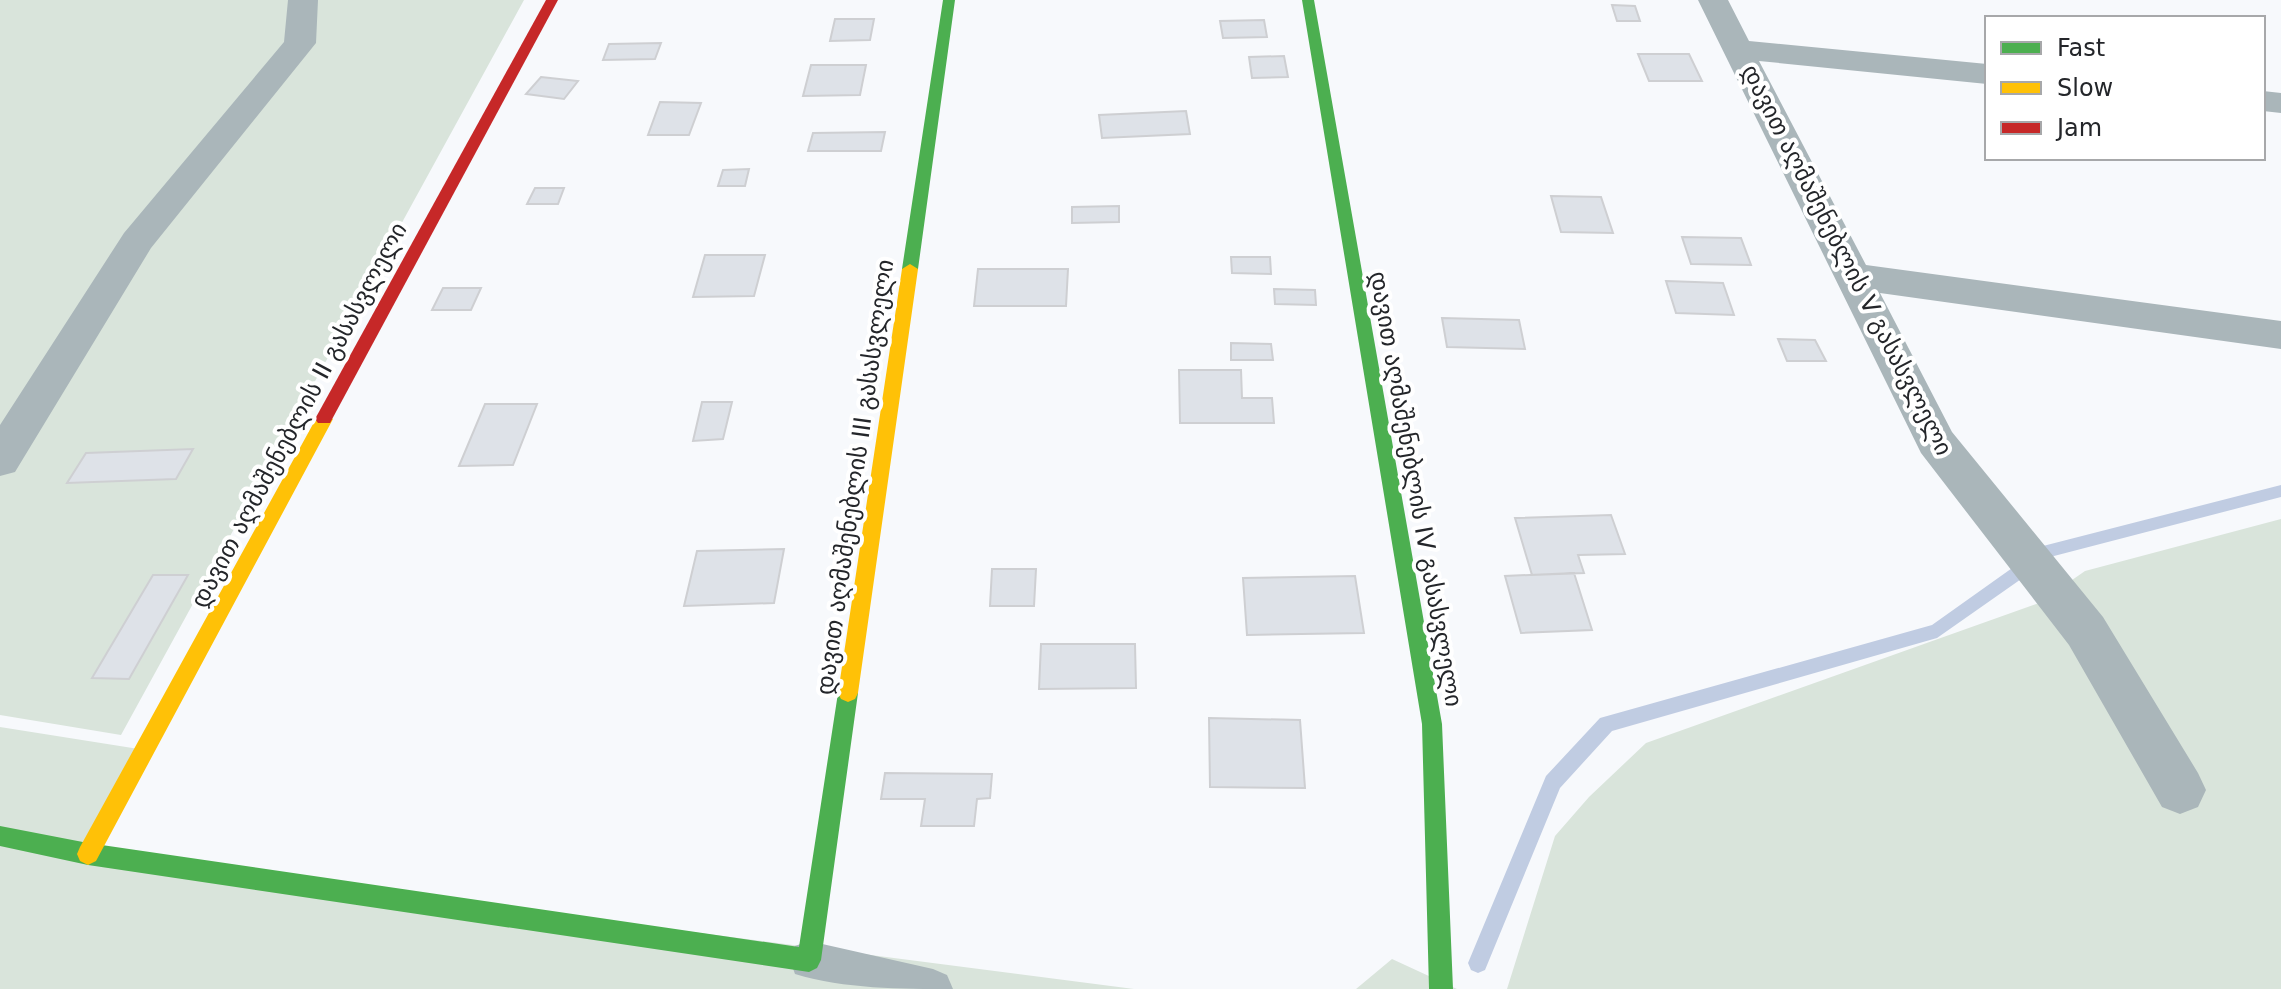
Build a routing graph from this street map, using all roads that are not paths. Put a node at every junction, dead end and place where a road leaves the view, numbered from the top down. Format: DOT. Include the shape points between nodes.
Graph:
graph roads {
  1 [pos="303,0"];
  2 [pos="552,0"];
  3 [pos="949,0"];
  4 [pos="1308,0"];
  5 [pos="1713,0"];
  6 [pos="1738,49"];
  7 [pos="1985,74"];
  8 [pos="1852,276"];
  9 [pos="2281,335"];
  10 [pos="0,460"];
  11 [pos="2180,790"];
  12 [pos="0,836"];
  13 [pos="88,854"];
  14 [pos="809,960"];
  15 [pos="933,989"];
  16 [pos="1441,989"];
  1 -- 10 [label="street" via="300,43 137,241"];
  2 -- 13 [label="street, დავით აღმაშენებლის II გასასვლელი"];
  3 -- 14 [label="street, დავით აღმაშენებლის III გასასვლელი"];
  4 -- 16 [label="street, დავით აღმაშენებლის IV გასასვლელი" via="1432,724"];
  5 -- 6 [label="street, დავით აღმაშენებლის V გასასვლელი"];
  6 -- 7 [label="street"];
  6 -- 8 [label="street, დავით აღმაშენებლის V გასასვლელი"];
  8 -- 9 [label="street"];
  8 -- 11 [label="street, დავით აღმაშენებლის V გასასვლელი" via="1936,442 2086,631"];
  12 -- 13 [label="street"];
  13 -- 14 [label="street"];
  14 -- 15 [label="lane"];
}
